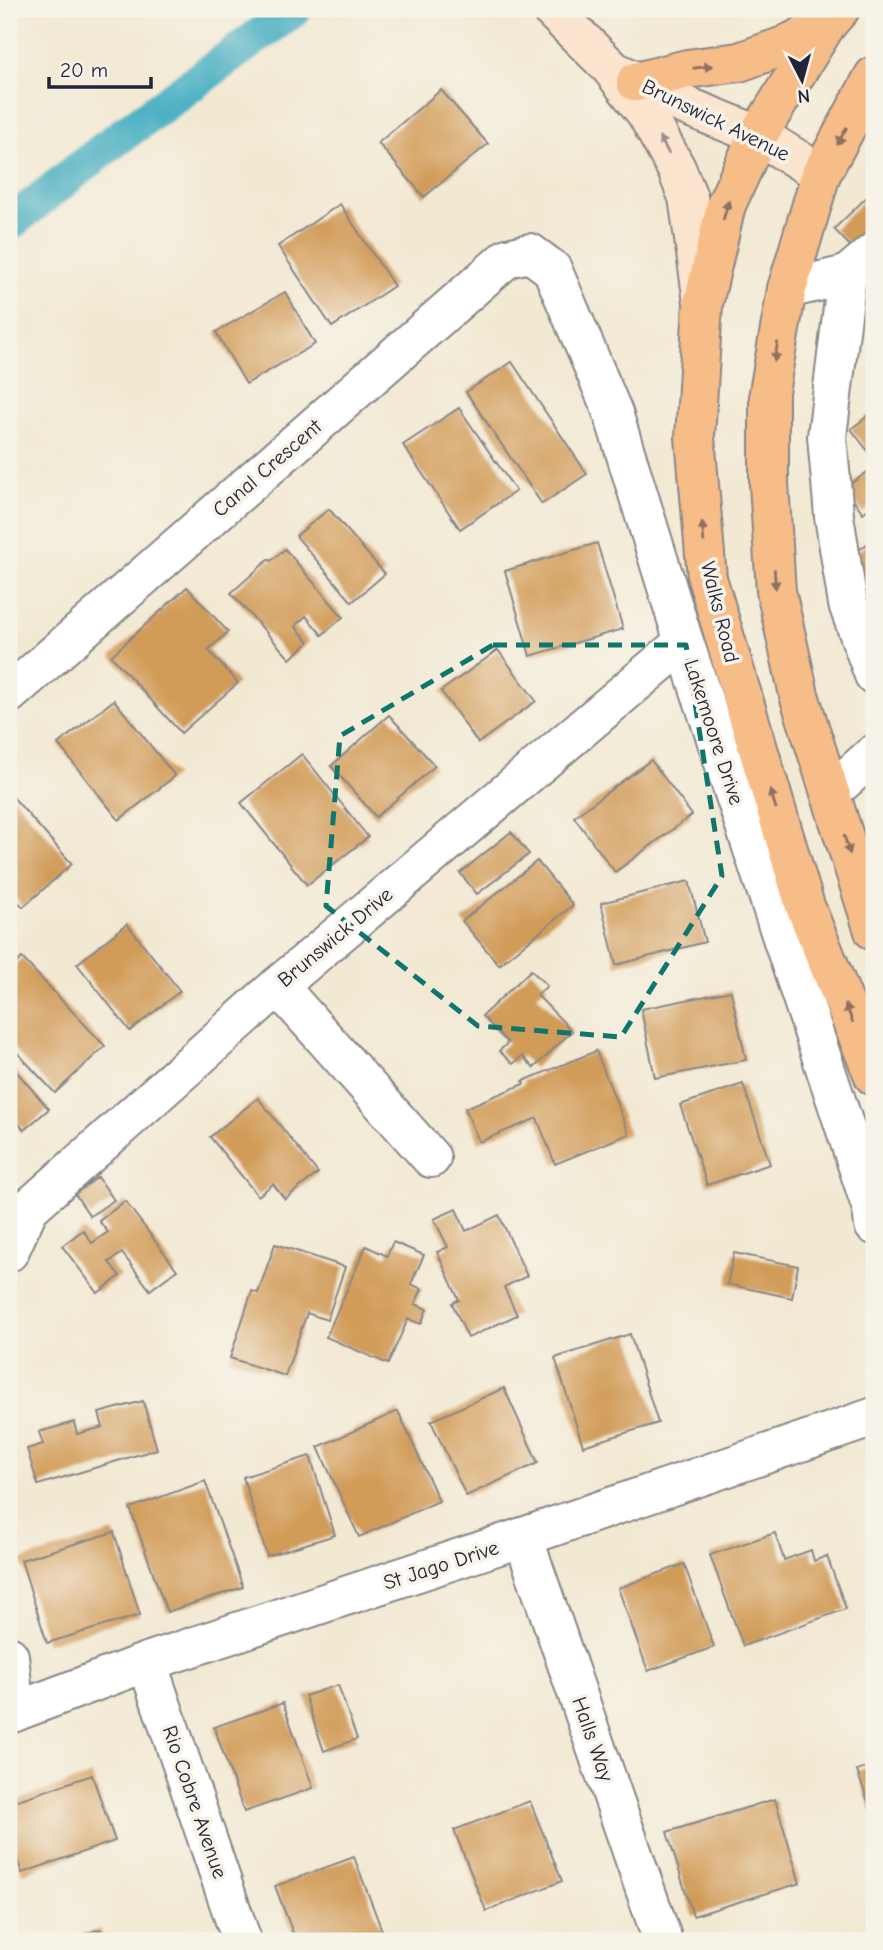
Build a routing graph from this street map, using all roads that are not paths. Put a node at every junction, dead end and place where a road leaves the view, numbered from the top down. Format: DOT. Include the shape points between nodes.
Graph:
graph roads {
  1 [pos="551,9"];
  2 [pos="833,17"];
  3 [pos="623,74"];
  4 [pos="874,76"];
  5 [pos="758,135"];
  6 [pos="821,174"];
  7 [pos="530,253"];
  8 [pos="861,264"];
  9 [pos="787,289"];
  10 [pos="703,304"];
  11 [pos="684,642"];
  12 [pos="874,676"];
  13 [pos="9,694"];
  14 [pos="874,754"];
  15 [pos="830,793"];
  16 [pos="874,931"];
  17 [pos="278,986"];
  18 [pos="874,1076"];
  19 [pos="431,1158"];
  20 [pos="874,1225"];
  21 [pos="9,1252"];
  22 [pos="874,1417"];
  23 [pos="523,1537"];
  24 [pos="9,1656"];
  25 [pos="147,1662"];
  26 [pos="12,1713"];
  27 [pos="242,1941"];
  28 [pos="663,1941"];
  1 -- 3 [label="main road, Brunswick Avenue"];
  3 -- 2 [label="main road, one-way" via="739,62 784,46"];
  2 -- 5 [label="main road, Walks Road"];
  3 -- 5 [label="main road, Brunswick Avenue"];
  10 -- 3 [label="main road, Brunswick Avenue, one-way" via="688,197"];
  4 -- 6 [label="main road, one-way"];
  5 -- 6 [label="main road, Brunswick Avenue"];
  10 -- 5 [label="main road, Walks Road, one-way" via="726,205"];
  6 -- 9 [label="main road"];
  7 -- 11 [label="street, Lakemoore Drive" via="552,269 612,413"];
  7 -- 13 [label="street, Canal Crescent" via="507,258"];
  8 -- 9 [label="street"];
  8 -- 12 [label="street" via="827,436 848,604"];
  9 -- 15 [label="main road, one-way" via="769,392 776,591 799,695"];
  18 -- 10 [label="main road, Walks Road, one-way" via="805,906 707,578 695,437"];
  11 -- 17 [label="street, Brunswick Drive"];
  11 -- 20 [label="street, Lakemoore Drive"];
  14 -- 15 [label="street"];
  15 -- 16 [label="main road, one-way"];
  17 -- 19 [label="street"];
  17 -- 21 [label="street, Brunswick Drive" via="29,1208"];
  22 -- 23 [label="street, St Jago Drive"];
  23 -- 25 [label="street, St Jago Drive"];
  23 -- 28 [label="street, Halls Way"];
  24 -- 26 [label="street"];
  25 -- 26 [label="street, St Jago Drive"];
  25 -- 27 [label="street, Rio Cobre Avenue"];
}
